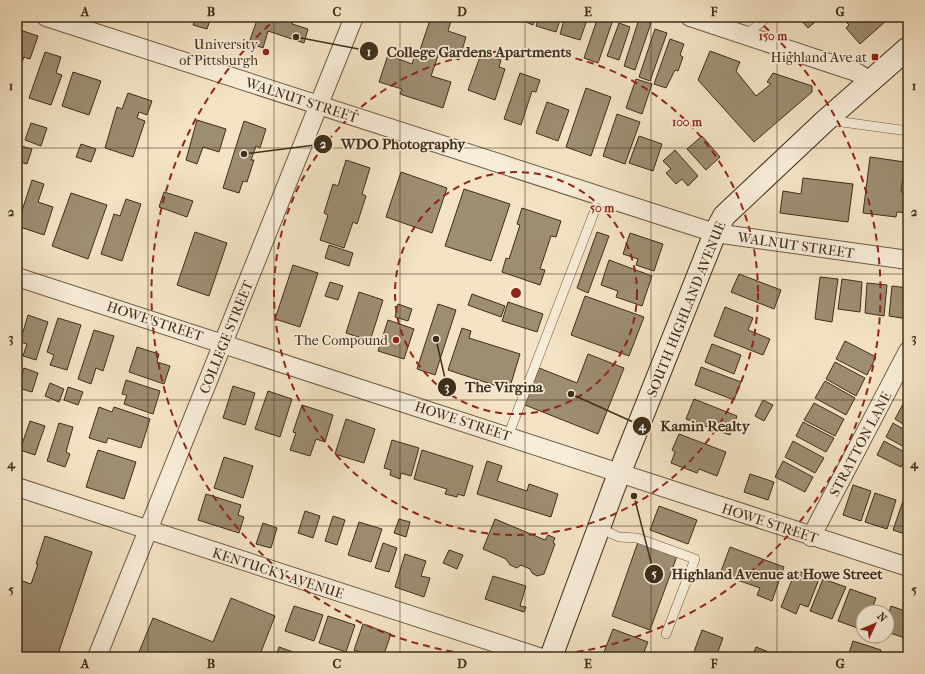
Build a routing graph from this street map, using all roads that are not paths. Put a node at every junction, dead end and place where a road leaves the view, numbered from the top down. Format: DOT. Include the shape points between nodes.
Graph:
graph roads {
  1 [pos="46,17"];
  2 [pos="354,17"];
  3 [pos="690,17"];
  4 [pos="767,17"];
  5 [pos="745,36"];
  6 [pos="908,48"];
  7 [pos="870,81"];
  8 [pos="319,106"];
  9 [pos="826,120"];
  10 [pos="908,131"];
  11 [pos="600,197"];
  12 [pos="715,233"];
  13 [pos="908,260"];
  14 [pos="17,277"];
  15 [pos="223,343"];
  16 [pos="908,351"];
  17 [pos="508,436"];
  18 [pos="620,473"];
  19 [pos="17,487"];
  20 [pos="599,528"];
  21 [pos="149,532"];
  22 [pos="811,536"];
  23 [pos="908,567"];
  24 [pos="666,634"];
  25 [pos="102,655"];
  26 [pos="539,657"];
  27 [pos="551,657"];
  1 -- 8 [label="street, WALNUT STREET"];
  2 -- 8 [label="street, COLLEGE STREET"];
  3 -- 5 [label="street"];
  4 -- 5 [label="lane"];
  5 -- 7 [label="street" via="856,72"];
  6 -- 7 [label="main road, SOUTH HIGHLAND AVENUE"];
  7 -- 9 [label="main road, SOUTH HIGHLAND AVENUE"];
  8 -- 11 [label="street, WALNUT STREET"];
  8 -- 15 [label="street, COLLEGE STREET"];
  9 -- 10 [label="lane"];
  9 -- 12 [label="main road, SOUTH HIGHLAND AVENUE" via="724,216"];
  11 -- 12 [label="street, WALNUT STREET"];
  11 -- 17 [label="lane"];
  12 -- 13 [label="street, WALNUT STREET"];
  12 -- 18 [label="main road, SOUTH HIGHLAND AVENUE"];
  14 -- 15 [label="street, HOWE STREET"];
  15 -- 17 [label="street, HOWE STREET"];
  15 -- 21 [label="street, COLLEGE STREET"];
  16 -- 22 [label="street, STRATTON LANE"];
  17 -- 18 [label="street, HOWE STREET"];
  18 -- 20 [label="main road, SOUTH HIGHLAND AVENUE"];
  18 -- 22 [label="street, HOWE STREET"];
  19 -- 21 [label="street, KENTUCKY AVENUE"];
  20 -- 24 [label="lane" via="619,537 638,538 695,559"];
  20 -- 27 [label="main road, SOUTH HIGHLAND AVENUE"];
  21 -- 25 [label="street, COLLEGE STREET"];
  21 -- 26 [label="street, KENTUCKY AVENUE"];
  22 -- 23 [label="street, HOWE STREET"];
}
